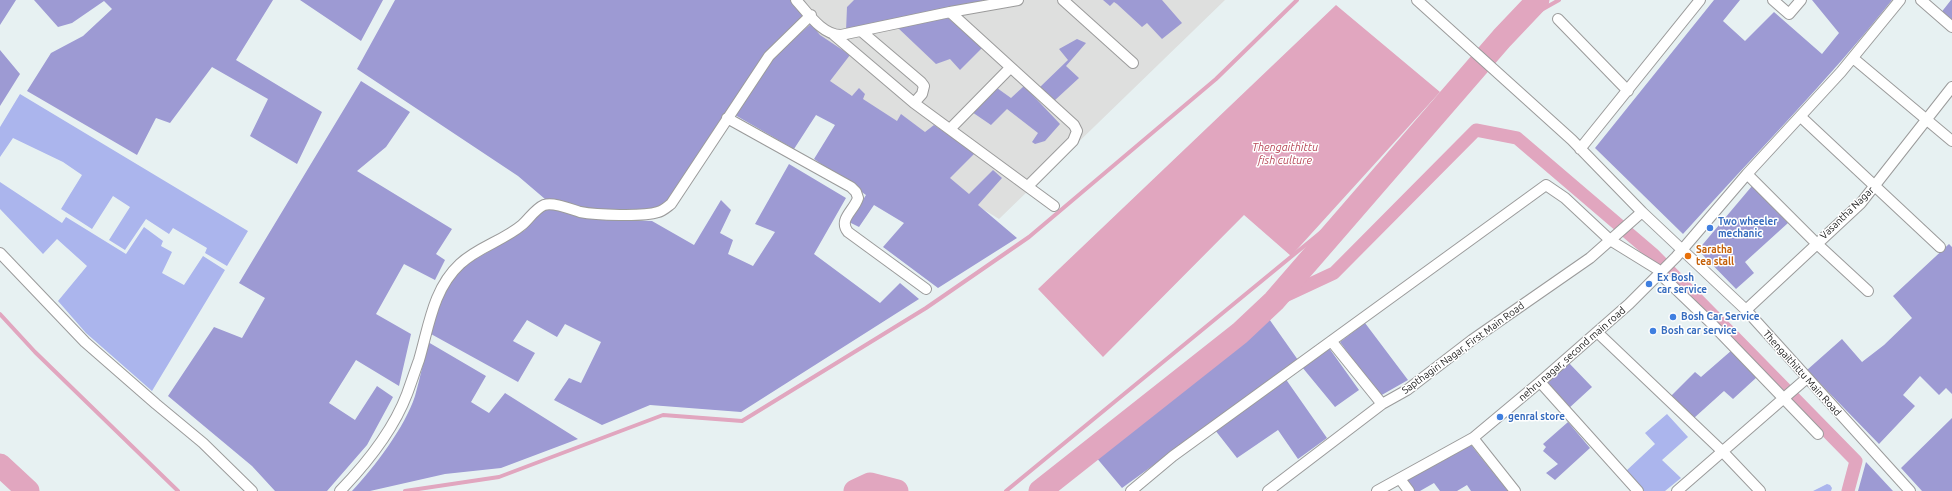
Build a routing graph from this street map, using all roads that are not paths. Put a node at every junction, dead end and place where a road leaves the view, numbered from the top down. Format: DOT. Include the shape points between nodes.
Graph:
graph roads {
  1 [pos="796,0"];
  2 [pos="1018,0"];
  3 [pos="1063,0"];
  4 [pos="1417,0"];
  5 [pos="1700,0"];
  6 [pos="1773,0"];
  7 [pos="1801,0"];
  8 [pos="1900,0"];
  9 [pos="1921,0"];
  10 [pos="994,2"];
  11 [pos="950,12"];
  12 [pos="811,15"];
  13 [pos="1558,19"];
  14 [pos="1952,27"];
  15 [pos="861,30"];
  16 [pos="834,35"];
  17 [pos="1853,58"];
  18 [pos="1133,63"];
  19 [pos="1010,68"];
  20 [pos="1952,87"];
  21 [pos="1628,91"];
  22 [pos="914,103"];
  23 [pos="1801,117"];
  24 [pos="727,118"];
  25 [pos="1927,120"];
  26 [pos="950,130"];
  27 [pos="1952,141"];
  28 [pos="1580,149"];
  29 [pos="1747,174"];
  30 [pos="1028,186"];
  31 [pos="1875,186"];
  32 [pos="1054,206"];
  33 [pos="1642,212"];
  34 [pos="1610,240"];
  35 [pos="1816,243"];
  36 [pos="1940,247"];
  37 [pos="0,253"];
  38 [pos="1679,254"];
  39 [pos="1662,272"];
  40 [pos="926,289"];
  41 [pos="1868,291"];
  42 [pos="1746,310"];
  43 [pos="1597,332"];
  44 [pos="1332,342"];
  45 [pos="1805,380"];
  46 [pos="1540,382"];
  47 [pos="1785,396"];
  48 [pos="1382,404"];
  49 [pos="1818,434"];
  50 [pos="1473,438"];
  51 [pos="1722,451"];
  52 [pos="1400,479"];
  53 [pos="252,491"];
  54 [pos="340,491"];
  55 [pos="1131,491"];
  56 [pos="1268,491"];
  57 [pos="1377,491"];
  58 [pos="1409,491"];
  59 [pos="1515,491"];
  60 [pos="1638,491"];
  61 [pos="1677,491"];
  62 [pos="1760,491"];
  63 [pos="1910,491"];
  1 -- 12 [label="street"];
  2 -- 10 [label="street"];
  3 -- 18 [label="street"];
  4 -- 28 [label="street, Thengaithittu Main Road"];
  5 -- 21 [label="street"];
  6 -- 7 [label="street" via="1789,14"];
  8 -- 17 [label="street, nehru nagar, second main road"];
  9 -- 14 [label="street"];
  10 -- 11 [label="street"];
  11 -- 15 [label="street"];
  11 -- 19 [label="street"];
  12 -- 16 [label="street" via="824,29"];
  12 -- 24 [label="street" via="769,56"];
  13 -- 21 [label="street"];
  15 -- 16 [label="street"];
  15 -- 22 [label="street" via="924,86"];
  16 -- 22 [label="street"];
  17 -- 23 [label="street, nehru nagar, second main road"];
  17 -- 25 [label="street"];
  19 -- 26 [label="street"];
  19 -- 30 [label="street" via="1074,125 1077,131 1073,141"];
  20 -- 25 [label="street, Vasantha Nagar"];
  21 -- 28 [label="street"];
  22 -- 26 [label="street"];
  23 -- 29 [label="street, nehru nagar, second main road"];
  23 -- 31 [label="street"];
  24 -- 40 [label="street" via="851,187 858,198 844,222 844,227"];
  24 -- 54 [label="street" via="671,204 660,212 595,213 545,205 522,225 460,264 440,290 432,309 418,361 396,416 387,433 359,471"];
  25 -- 27 [label="street"];
  25 -- 31 [label="street, Vasantha Nagar"];
  26 -- 30 [label="street"];
  28 -- 33 [label="street, Thengaithittu Main Road"];
  29 -- 35 [label="street"];
  29 -- 38 [label="street, nehru nagar, second main road"];
  30 -- 32 [label="street"];
  31 -- 35 [label="street, Vasantha Nagar" via="1862,203"];
  31 -- 36 [label="street"];
  33 -- 34 [label="street, Sapthagiri Nagar, First Main Road"];
  33 -- 38 [label="street, Thengaithittu Main Road"];
  34 -- 39 [label="street"];
  34 -- 44 [label="street" via="1565,198 1546,185"];
  34 -- 48 [label="street, Sapthagiri Nagar, First Main Road" via="1590,258 1472,340 1407,390"];
  35 -- 41 [label="street"];
  35 -- 42 [label="street, Vasantha Nagar"];
  37 -- 53 [label="street" via="85,342 204,443"];
  38 -- 39 [label="street, nehru nagar, second main road"];
  38 -- 42 [label="street, Thengaithittu Main Road"];
  39 -- 43 [label="street, nehru nagar, second main road"];
  39 -- 47 [label="street"];
  42 -- 45 [label="street, Thengaithittu Main Road"];
  43 -- 46 [label="street, nehru nagar, second main road"];
  43 -- 51 [label="street"];
  44 -- 48 [label="street"];
  44 -- 55 [label="street" via="1173,456"];
  45 -- 47 [label="street"];
  45 -- 63 [label="street, Thengaithittu Main Road"];
  46 -- 50 [label="street, nehru nagar, second main road"];
  46 -- 60 [label="street"];
  47 -- 49 [label="street"];
  47 -- 51 [label="street"];
  48 -- 56 [label="street, Sapthagiri Nagar, First Main Road"];
  50 -- 52 [label="street, nehru nagar, second main road"];
  50 -- 59 [label="street"];
  51 -- 61 [label="street"];
  51 -- 62 [label="street"];
  52 -- 57 [label="street, nehru nagar, second main road"];
  52 -- 58 [label="street"];
}
